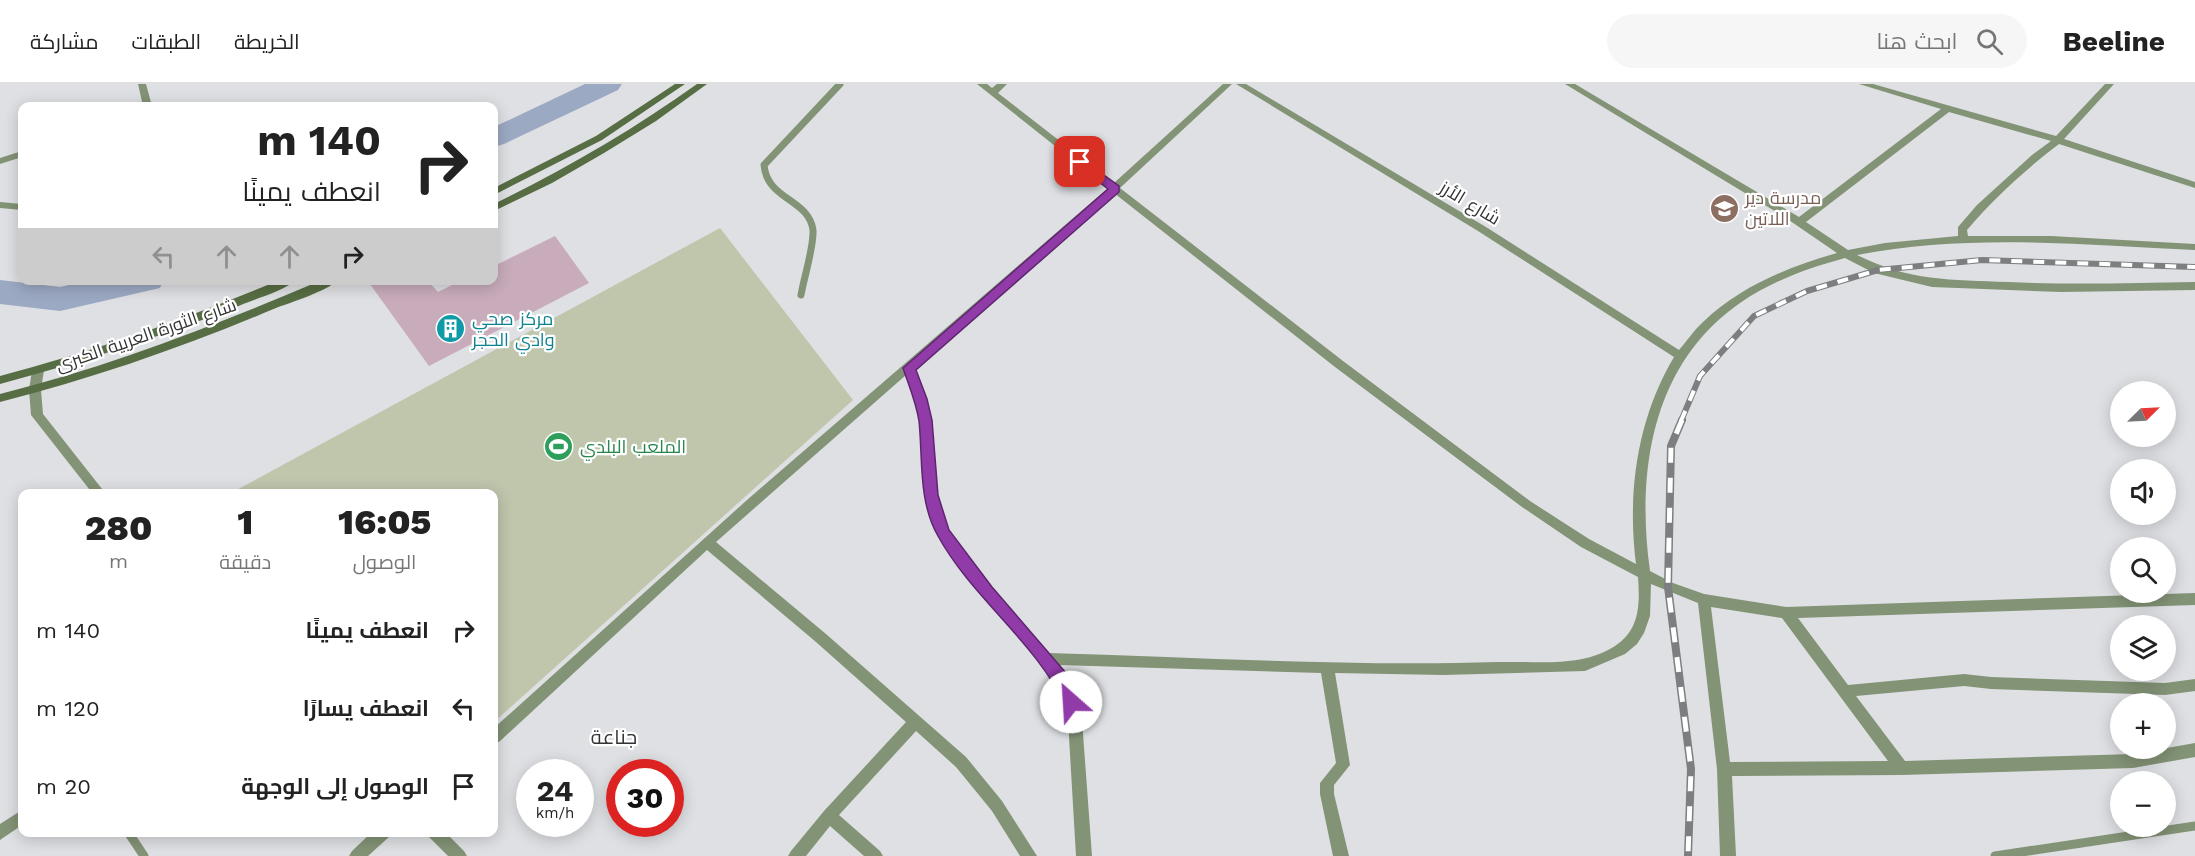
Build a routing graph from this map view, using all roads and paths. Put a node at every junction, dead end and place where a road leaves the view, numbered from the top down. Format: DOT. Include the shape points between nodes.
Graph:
graph roads {
  1 [pos="142,84"];
  2 [pos="681,84"];
  3 [pos="703,84"];
  4 [pos="840,84"];
  5 [pos="981,84"];
  6 [pos="1003,84"];
  7 [pos="1228,84"];
  8 [pos="1240,84"];
  9 [pos="1569,84"];
  10 [pos="1863,84"];
  11 [pos="2110,84"];
  12 [pos="992,93"];
  13 [pos="147,102"];
  14 [pos="1947,109"];
  15 [pos="2058,140"];
  16 [pos="18,155"];
  17 [pos="0,161"];
  18 [pos="2195,185"];
  19 [pos="1115,189"];
  20 [pos="498,190"];
  21 [pos="0,205"];
  22 [pos="498,206"];
  23 [pos="18,207"];
  24 [pos="1799,222"];
  25 [pos="1963,239"];
  26 [pos="2195,247"];
  27 [pos="1848,255"];
  28 [pos="279,285"];
  29 [pos="321,285"];
  30 [pos="2195,286"];
  31 [pos="801,295"];
  32 [pos="1680,356"];
  33 [pos="909,368"];
  34 [pos="38,370"];
  35 [pos="0,380"];
  36 [pos="35,390"];
  37 [pos="0,398"];
  38 [pos="96,489"];
  39 [pos="708,543"];
  40 [pos="1644,575"];
  41 [pos="2195,599"];
  42 [pos="1704,600"];
  43 [pos="1786,613"];
  44 [pos="1045,659"];
  45 [pos="1327,667"];
  46 [pos="2195,685"];
  47 [pos="1845,691"];
  48 [pos="915,722"];
  49 [pos="498,733"];
  50 [pos="2195,750"];
  51 [pos="1902,768"];
  52 [pos="1724,769"];
  53 [pos="828,816"];
  54 [pos="18,820"];
  55 [pos="2195,826"];
  56 [pos="0,833"];
  57 [pos="131,837"];
  58 [pos="378,837"];
  59 [pos="439,837"];
  60 [pos="144,856"];
  61 [pos="357,856"];
  62 [pos="459,856"];
  63 [pos="796,856"];
  64 [pos="875,856"];
  65 [pos="1029,856"];
  66 [pos="1084,856"];
  67 [pos="1341,856"];
  68 [pos="1728,856"];
  69 [pos="1995,856"];
  1 -- 13 [label="street"];
  2 -- 20 [label="main road" via="599,138"];
  3 -- 22 [label="main road" via="614,145"];
  4 -- 31 [label="lane" via="764,165 763,175 768,184 813,222"];
  5 -- 12 [label="street"];
  6 -- 12 [label="street"];
  7 -- 19 [label="street"];
  8 -- 32 [label="street, شارع الأرز" via="1482,229"];
  9 -- 24 [label="street"];
  10 -- 14 [label="street"];
  11 -- 15 [label="street"];
  12 -- 19 [label="street"];
  14 -- 15 [label="street"];
  14 -- 24 [label="street"];
  15 -- 18 [label="street"];
  15 -- 25 [label="street" via="1974,215 1962,229"];
  16 -- 17 [label="street"];
  19 -- 33 [label="street"];
  19 -- 40 [label="street" via="1526,504"];
  21 -- 23 [label="street"];
  24 -- 27 [label="street"];
  25 -- 26 [label="street"];
  25 -- 27 [label="street" via="1888,246"];
  27 -- 30 [label="street" via="1878,270 1932,283 2061,288"];
  27 -- 32 [label="street" via="1812,262 1748,292 1714,317"];
  28 -- 34 [label="main road, شارع الثورة العربية الكبرى" via="189,321"];
  29 -- 36 [label="main road, شارع الثورة العربية الكبرى" via="159,351"];
  32 -- 40 [label="street" via="1647,434 1640,478"];
  33 -- 39 [label="street"];
  33 -- 44 [label="street" via="923,409 931,495 944,534"];
  34 -- 35 [label="main road, شارع الثورة العربية الكبرى"];
  34 -- 36 [label="street"];
  36 -- 37 [label="main road, شارع الثورة العربية الكبرى"];
  36 -- 38 [label="street" via="37,415"];
  39 -- 48 [label="street"];
  39 -- 49 [label="street"];
  40 -- 42 [label="street"];
  40 -- 45 [label="street" via="1644,622 1632,640 1581,666 1454,670"];
  41 -- 43 [label="street"];
  42 -- 43 [label="street"];
  42 -- 52 [label="street"];
  43 -- 47 [label="street"];
  44 -- 45 [label="street"];
  44 -- 66 [label="street" via="1066,686 1073,711"];
  45 -- 67 [label="street" via="1343,758 1327,783 1327,794"];
  46 -- 47 [label="street" via="2164,689 1964,680"];
  47 -- 51 [label="street"];
  48 -- 53 [label="street"];
  48 -- 65 [label="street" via="961,762 997,806"];
  50 -- 51 [label="street" via="2133,761"];
  51 -- 52 [label="street"];
  52 -- 68 [label="street"];
  53 -- 63 [label="street"];
  53 -- 64 [label="street"];
  54 -- 56 [label="street"];
  55 -- 69 [label="lane"];
  57 -- 60 [label="lane"];
  58 -- 61 [label="street"];
  59 -- 62 [label="street"];
}
